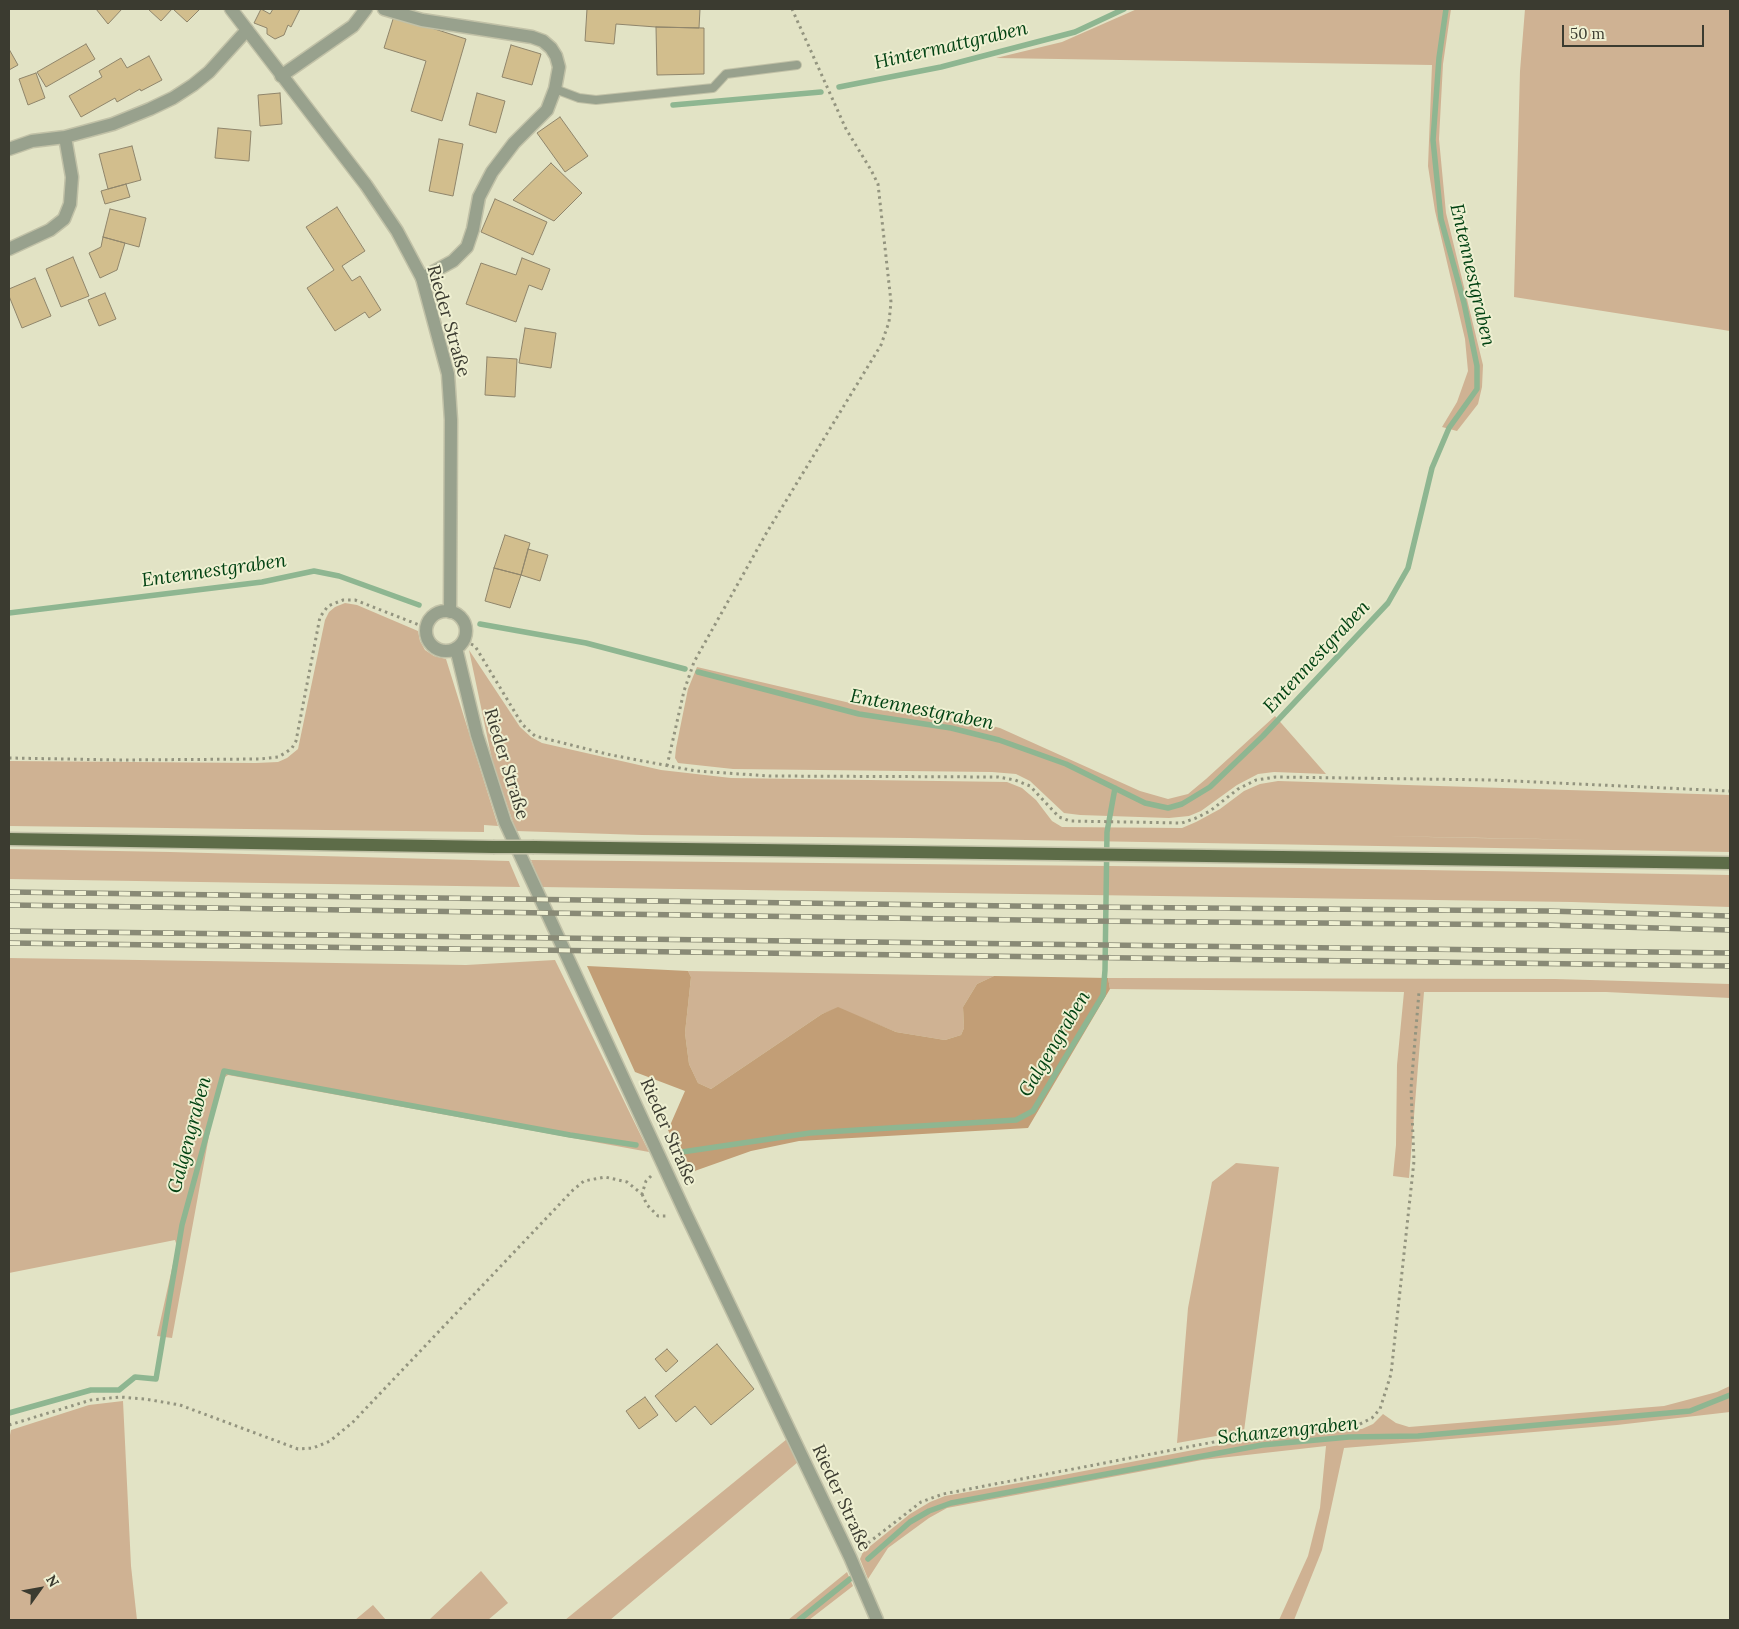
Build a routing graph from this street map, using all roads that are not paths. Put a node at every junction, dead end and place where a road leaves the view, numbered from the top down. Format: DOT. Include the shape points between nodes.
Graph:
graph roads {
  1 [pos="231,9"];
  2 [pos="366,9"];
  3 [pos="384,9"];
  4 [pos="247,30"];
  5 [pos="797,65"];
  6 [pos="281,76"];
  7 [pos="555,89"];
  8 [pos="65,137"];
  9 [pos="9,149"];
  10 [pos="9,249"];
  11 [pos="422,278"];
  12 [pos="450,612"];
  13 [pos="460,644"];
  14 [pos="9,839"];
  15 [pos="1730,863"];
  16 [pos="877,1620"];
  1 -- 4 [label="street, Rieder Straße"];
  2 -- 6 [label="street" via="353,26"];
  3 -- 7 [label="street" via="422,20 543,41 552,48 559,67"];
  4 -- 6 [label="street, Rieder Straße"];
  4 -- 8 [label="street" via="209,72 173,98 113,124"];
  5 -- 7 [label="lane" via="726,74 713,88 596,100"];
  6 -- 11 [label="street, Rieder Straße" via="366,185 397,231"];
  7 -- 11 [label="street" via="547,110 514,143 492,172 479,198 467,247 453,261"];
  8 -- 9 [label="street" via="32,141"];
  8 -- 10 [label="street" via="72,177 70,204 64,219 50,230"];
  11 -- 12 [label="street, Rieder Straße" via="448,374 451,429"];
  12 -- 13 [label="street, Rieder Straße" via="456,614 466,629"];
  12 -- 13 [label="street" via="433,617 426,628 430,642 445,651"];
  13 -- 16 [label="street, Rieder Straße" via="477,736 505,822"];
  14 -- 15 [label="main road, bridge"];
}
